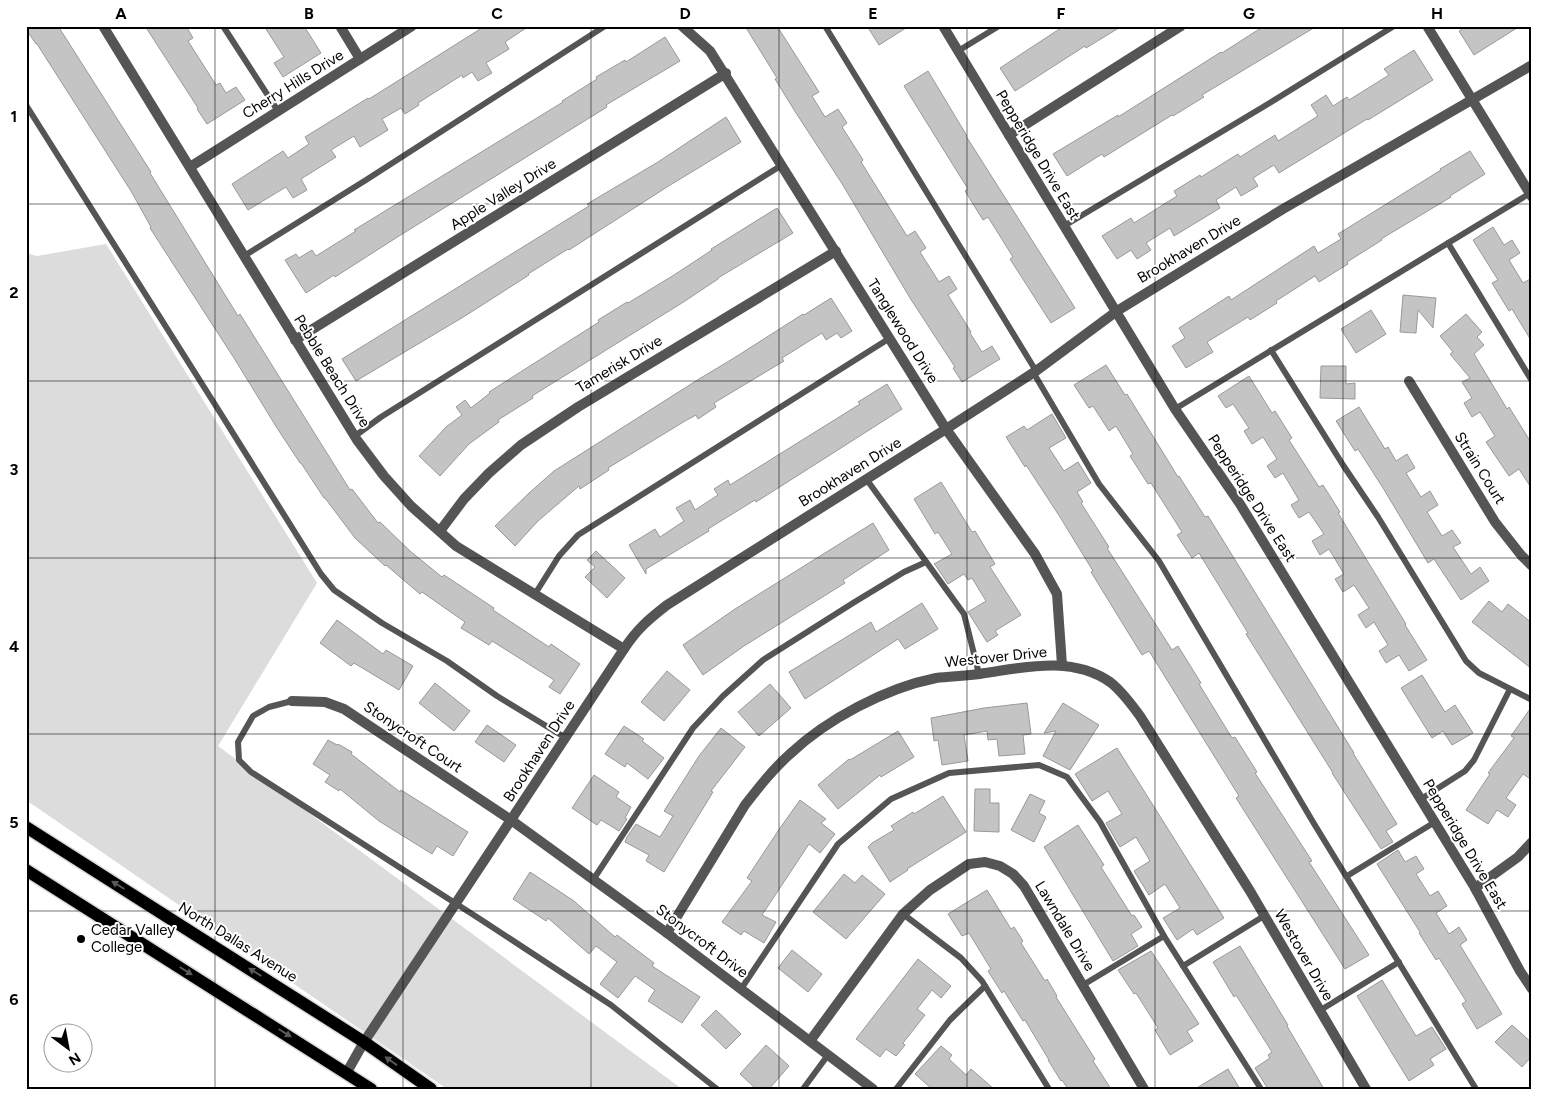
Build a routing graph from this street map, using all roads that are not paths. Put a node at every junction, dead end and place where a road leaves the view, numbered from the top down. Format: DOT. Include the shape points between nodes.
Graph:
graph roads {
  1 [pos="102,26"];
  2 [pos="223,26"];
  3 [pos="340,26"];
  4 [pos="412,26"];
  5 [pos="605,26"];
  6 [pos="682,26"];
  7 [pos="825,26"];
  8 [pos="942,26"];
  9 [pos="999,26"];
  10 [pos="1181,26"];
  11 [pos="1394,26"];
  12 [pos="1427,26"];
  13 [pos="958,51"];
  14 [pos="360,59"];
  15 [pos="1532,65"];
  16 [pos="726,73"];
  17 [pos="1472,100"];
  18 [pos="26,105"];
  19 [pos="278,111"];
  20 [pos="1009,135"];
  21 [pos="782,165"];
  22 [pos="190,166"];
  23 [pos="1531,194"];
  24 [pos="1064,226"];
  25 [pos="1448,243"];
  26 [pos="836,251"];
  27 [pos="244,256"];
  28 [pos="1117,311"];
  29 [pos="890,338"];
  30 [pos="295,340"];
  31 [pos="1271,350"];
  32 [pos="1034,371"];
  33 [pos="1409,382"];
  34 [pos="1532,382"];
  35 [pos="1175,408"];
  36 [pos="946,429"];
  37 [pos="355,436"];
  38 [pos="867,480"];
  39 [pos="440,531"];
  40 [pos="926,562"];
  41 [pos="1532,566"];
  42 [pos="535,594"];
  43 [pos="624,649"];
  44 [pos="1062,665"];
  45 [pos="979,674"];
  46 [pos="1510,689"];
  47 [pos="1532,700"];
  48 [pos="292,701"];
  49 [pos="566,738"];
  50 [pos="1421,799"];
  51 [pos="511,820"];
  52 [pos="1435,822"];
  53 [pos="26,827"];
  54 [pos="1532,842"];
  55 [pos="26,870"];
  56 [pos="1346,876"];
  57 [pos="593,880"];
  58 [pos="1475,888"];
  59 [pos="456,904"];
  60 [pos="903,914"];
  61 [pos="1264,916"];
  62 [pos="667,932"];
  63 [pos="1164,936"];
  64 [pos="1399,962"];
  65 [pos="1183,966"];
  66 [pos="1083,985"];
  67 [pos="985,986"];
  68 [pos="741,989"];
  69 [pos="1532,989"];
  70 [pos="1320,1011"];
  71 [pos="810,1041"];
  72 [pos="364,1042"];
  73 [pos="828,1055"];
  74 [pos="347,1072"];
  75 [pos="371,1089"];
  76 [pos="431,1089"];
  77 [pos="717,1089"];
  78 [pos="804,1089"];
  79 [pos="873,1089"];
  80 [pos="896,1089"];
  81 [pos="1048,1089"];
  82 [pos="1144,1089"];
  83 [pos="1261,1089"];
  84 [pos="1366,1089"];
  85 [pos="1476,1089"];
  1 -- 22 [label="street, Pebble Beach Drive"];
  2 -- 19 [label="lane"];
  3 -- 14 [label="street"];
  4 -- 14 [label="street, Cherry Hills Drive"];
  5 -- 27 [label="lane"];
  6 -- 16 [label="street, Tanglewood Drive" via="710,51"];
  7 -- 32 [label="lane"];
  8 -- 13 [label="street, Pepperidge Drive East"];
  9 -- 13 [label="lane"];
  10 -- 20 [label="street"];
  11 -- 24 [label="lane"];
  12 -- 17 [label="street"];
  13 -- 20 [label="street, Pepperidge Drive East"];
  14 -- 19 [label="street, Cherry Hills Drive"];
  15 -- 17 [label="street, Brookhaven Drive"];
  16 -- 21 [label="street, Tanglewood Drive"];
  16 -- 30 [label="street, Apple Valley Drive"];
  17 -- 23 [label="street"];
  17 -- 28 [label="street, Brookhaven Drive" via="1283,209"];
  18 -- 49 [label="lane" via="334,590"];
  19 -- 22 [label="street, Cherry Hills Drive"];
  20 -- 24 [label="street, Pepperidge Drive East"];
  21 -- 26 [label="street, Tanglewood Drive"];
  21 -- 37 [label="lane"];
  22 -- 27 [label="street, Pebble Beach Drive"];
  23 -- 25 [label="lane"];
  24 -- 28 [label="street, Pepperidge Drive East"];
  25 -- 31 [label="lane"];
  25 -- 34 [label="lane"];
  26 -- 29 [label="street, Tanglewood Drive"];
  26 -- 39 [label="street, Tamerisk Drive" via="521,445 476,486"];
  27 -- 30 [label="street, Pebble Beach Drive"];
  28 -- 32 [label="street, Brookhaven Drive"];
  28 -- 35 [label="street, Pepperidge Drive East"];
  29 -- 36 [label="street, Tanglewood Drive"];
  29 -- 42 [label="lane" via="578,535 559,556"];
  30 -- 37 [label="street, Pebble Beach Drive"];
  31 -- 35 [label="lane"];
  31 -- 46 [label="lane" via="1466,661 1478,673"];
  32 -- 36 [label="street, Brookhaven Drive"];
  32 -- 56 [label="lane" via="1099,484 1159,561"];
  33 -- 41 [label="street, Strain Court" via="1495,522"];
  35 -- 50 [label="street, Pepperidge Drive East" via="1240,504"];
  36 -- 38 [label="street, Brookhaven Drive"];
  36 -- 44 [label="street, Tanglewood Drive" via="1035,554 1057,594"];
  37 -- 39 [label="street, Pebble Beach Drive" via="384,476"];
  38 -- 40 [label="lane"];
  38 -- 43 [label="street, Brookhaven Drive" via="667,605 640,628"];
  39 -- 42 [label="street, Pebble Beach Drive" via="456,546"];
  40 -- 45 [label="lane" via="964,614"];
  40 -- 57 [label="lane" via="904,572 763,660 723,696 693,728"];
  42 -- 43 [label="street, Pebble Beach Drive"];
  43 -- 49 [label="street, Brookhaven Drive"];
  44 -- 45 [label="street, Westover Drive"];
  44 -- 61 [label="street, Westover Drive" via="1078,668 1109,682 1130,703"];
  45 -- 62 [label="street, Westover Drive" via="935,679 885,694 839,718 791,752 745,805"];
  46 -- 47 [label="lane"];
  46 -- 50 [label="lane" via="1474,760 1465,771"];
  48 -- 51 [label="street, Stonycroft Court" via="325,702 344,709"];
  48 -- 59 [label="lane" via="269,706 253,716 238,742 239,760 251,772"];
  49 -- 51 [label="street, Brookhaven Drive"];
  50 -- 52 [label="street, Pepperidge Drive East"];
  51 -- 57 [label="street, Stonycroft Drive"];
  51 -- 59 [label="street, Brookhaven Drive"];
  52 -- 56 [label="lane"];
  52 -- 58 [label="street, Pepperidge Drive East"];
  72 -- 53 [label="main road, North Dallas Avenue, one-way"];
  54 -- 58 [label="street" via="1518,858"];
  55 -- 74 [label="main road, one-way"];
  56 -- 64 [label="lane"];
  57 -- 62 [label="street, Stonycroft Drive"];
  58 -- 69 [label="street, Pepperidge Drive East"];
  59 -- 72 [label="street, Brookhaven Drive"];
  59 -- 77 [label="lane" via="611,1005"];
  60 -- 66 [label="street, Lawndale Drive" via="930,890 969,864 985,862 1000,866 1024,886"];
  60 -- 67 [label="lane" via="961,958"];
  60 -- 71 [label="street, Lawndale Drive"];
  61 -- 65 [label="lane"];
  61 -- 70 [label="street, Westover Drive"];
  62 -- 68 [label="street, Stonycroft Drive"];
  63 -- 65 [label="lane"];
  63 -- 66 [label="lane"];
  63 -- 68 [label="lane" via="1100,822 1067,777 1038,764 949,773 891,799 838,844"];
  64 -- 70 [label="lane"];
  64 -- 85 [label="lane"];
  65 -- 83 [label="lane"];
  66 -- 82 [label="street, Lawndale Drive"];
  67 -- 80 [label="lane" via="950,1020"];
  67 -- 81 [label="lane"];
  68 -- 71 [label="street, Stonycroft Drive"];
  70 -- 84 [label="street, Westover Drive"];
  71 -- 73 [label="street, Stonycroft Drive"];
  72 -- 74 [label="street, Brookhaven Drive"];
  76 -- 72 [label="main road, North Dallas Avenue, one-way"];
  73 -- 78 [label="lane"];
  73 -- 79 [label="street, Stonycroft Drive"];
  74 -- 75 [label="main road"];
}
